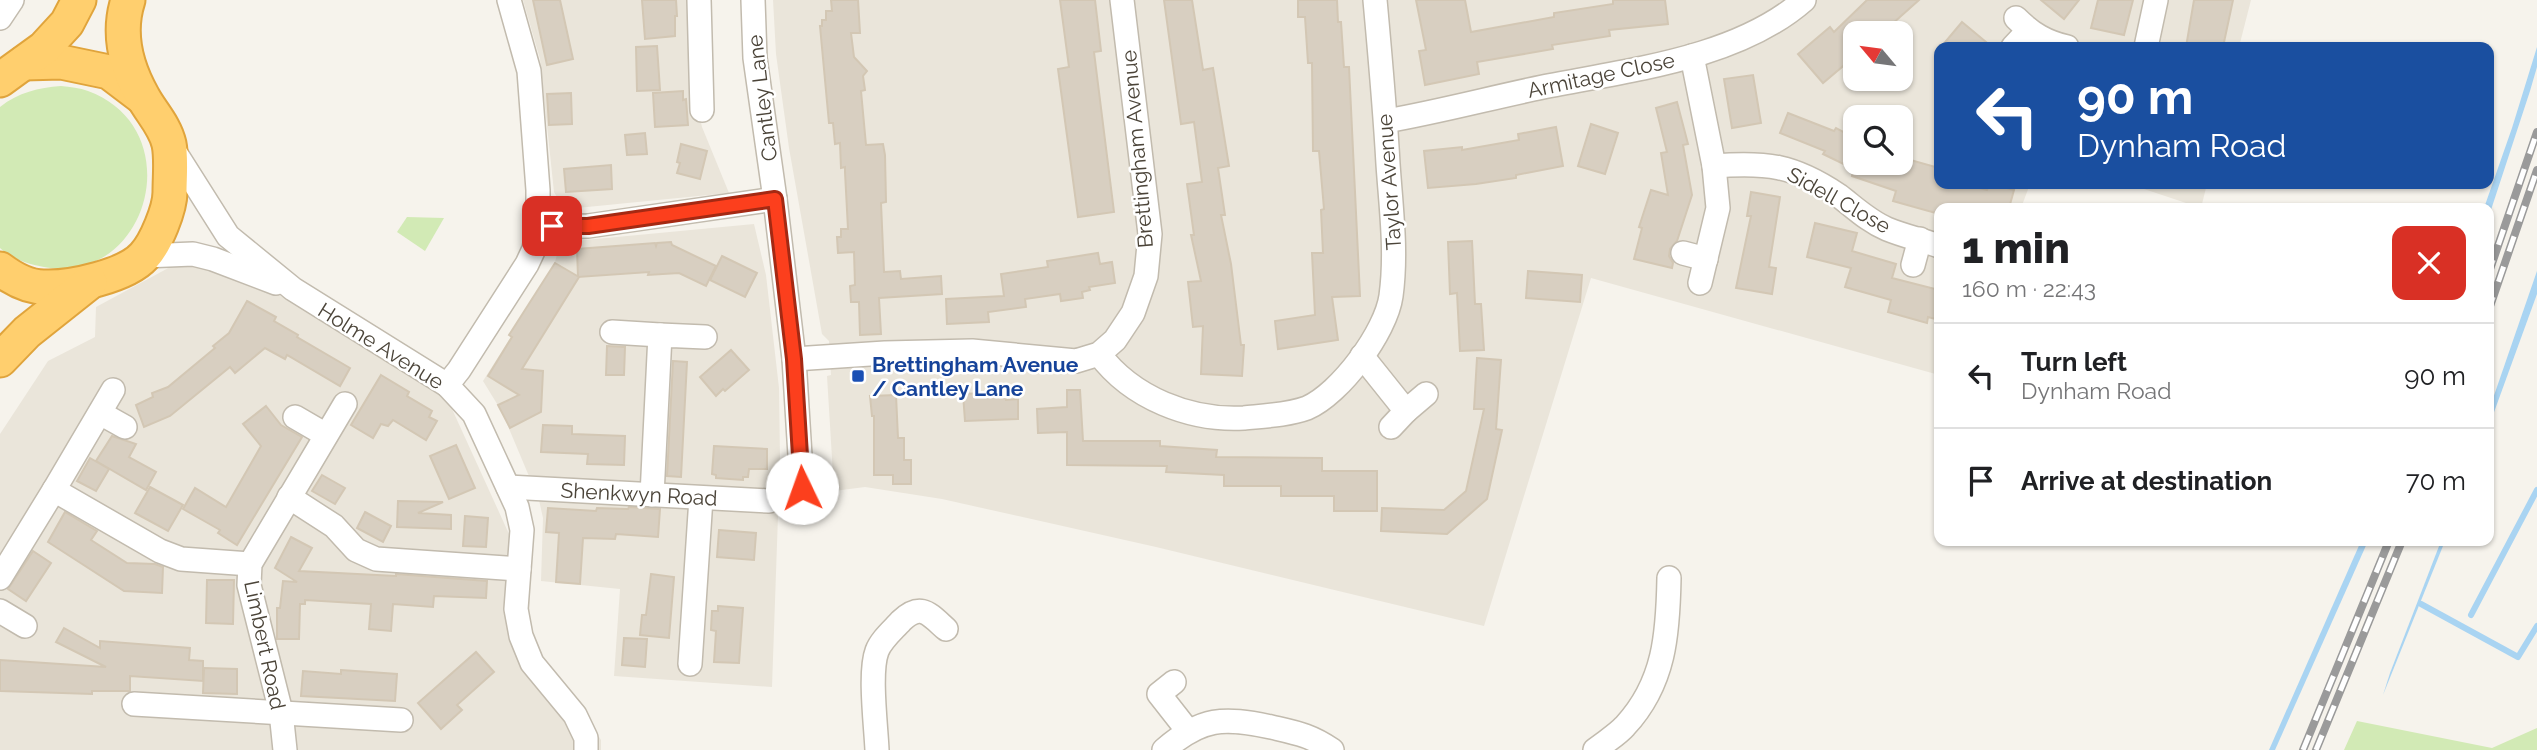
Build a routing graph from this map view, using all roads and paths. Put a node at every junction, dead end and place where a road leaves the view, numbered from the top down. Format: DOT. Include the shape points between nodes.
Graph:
graph roads {
  1 [pos="12,0"];
  2 [pos="79,0"];
  3 [pos="128,0"];
  4 [pos="509,0"];
  5 [pos="699,0"];
  6 [pos="753,0"];
  7 [pos="1122,0"];
  8 [pos="1375,0"];
  9 [pos="1804,0"];
  10 [pos="2156,0"];
  11 [pos="0,18"];
  12 [pos="2020,32"];
  13 [pos="2046,42"];
  14 [pos="2147,42"];
  15 [pos="1692,56"];
  16 [pos="12,72"];
  17 [pos="143,98"];
  18 [pos="702,110"];
  19 [pos="1385,121"];
  20 [pos="169,144"];
  21 [pos="1714,166"];
  22 [pos="775,199"];
  23 [pos="538,227"];
  24 [pos="1930,242"];
  25 [pos="1683,253"];
  26 [pos="144,256"];
  27 [pos="1706,259"];
  28 [pos="1913,265"];
  29 [pos="0,270"];
  30 [pos="90,282"];
  31 [pos="1700,283"];
  32 [pos="292,289"];
  33 [pos="612,332"];
  34 [pos="660,335"];
  35 [pos="705,337"];
  36 [pos="1099,354"];
  37 [pos="1362,356"];
  38 [pos="0,359"];
  39 [pos="794,359"];
  40 [pos="446,385"];
  41 [pos="113,390"];
  42 [pos="1426,394"];
  43 [pos="345,404"];
  44 [pos="100,413"];
  45 [pos="295,417"];
  46 [pos="125,427"];
  47 [pos="326,435"];
  48 [pos="508,487"];
  49 [pos="802,488"];
  50 [pos="54,490"];
  51 [pos="652,495"];
  52 [pos="289,497"];
  53 [pos="701,498"];
  54 [pos="769,501"];
  55 [pos="250,564"];
  56 [pos="519,569"];
  57 [pos="0,578"];
  58 [pos="1669,578"];
  59 [pos="0,611"];
  60 [pos="25,626"];
  61 [pos="946,629"];
  62 [pos="690,664"];
  63 [pos="1160,693"];
  64 [pos="134,704"];
  65 [pos="281,712"];
  66 [pos="401,720"];
  67 [pos="1188,731"];
  68 [pos="285,750"];
  69 [pos="586,750"];
  70 [pos="877,750"];
  71 [pos="1164,750"];
  72 [pos="1332,750"];
  73 [pos="1595,750"];
  1 -- 11 [label="street"];
  2 -- 16 [label="highway" via="67,23 44,48"];
  3 -- 17 [label="highway" via="123,48"];
  4 -- 23 [label="street" via="530,71"];
  5 -- 18 [label="street"];
  6 -- 22 [label="street, Cantley Lane" via="755,58"];
  7 -- 36 [label="street, Brettingham Avenue" via="1150,234 1146,276 1133,313"];
  8 -- 19 [label="street, Taylor Avenue"];
  9 -- 15 [label="street, Armitage Close" via="1759,32"];
  10 -- 14 [label="street"];
  12 -- 13 [label="street"];
  15 -- 19 [label="street, Armitage Close"];
  15 -- 21 [label="street"];
  16 -- 17 [label="highway" via="61,62 109,72"];
  17 -- 20 [label="highway"];
  19 -- 37 [label="street, Taylor Avenue" via="1395,248 1391,299"];
  20 -- 26 [label="highway" via="170,195 161,228"];
  20 -- 32 [label="street, Holme Avenue" via="228,236"];
  21 -- 24 [label="street, Sidell Close" via="1769,164 1797,171 1887,229"];
  21 -- 27 [label="street" via="1718,208"];
  22 -- 23 [label="street" via="588,226"];
  22 -- 39 [label="street, Cantley Lane"];
  23 -- 40 [label="street" via="527,264"];
  24 -- 28 [label="street, Sidell Close"];
  25 -- 27 [label="street"];
  26 -- 30 [label="highway"];
  26 -- 32 [label="street, Holme Avenue" via="193,254"];
  27 -- 31 [label="street"];
  29 -- 30 [label="highway" via="42,288"];
  30 -- 38 [label="highway"];
  32 -- 40 [label="street, Holme Avenue"];
  33 -- 34 [label="street"];
  34 -- 35 [label="street"];
  34 -- 51 [label="street"];
  36 -- 37 [label="street, Taylor Avenue" via="1118,375 1178,410 1240,418 1307,408 1339,383"];
  36 -- 39 [label="street" via="1076,360 972,351"];
  37 -- 42 [label="street" via="1398,419"];
  39 -- 49 [label="street, Cantley Lane"];
  40 -- 48 [label="street, Holme Avenue" via="474,414"];
  41 -- 44 [label="street"];
  43 -- 47 [label="street, Limbert Road"];
  44 -- 46 [label="street"];
  44 -- 50 [label="street"];
  45 -- 47 [label="street"];
  47 -- 52 [label="street, Limbert Road"];
  48 -- 51 [label="street, Shenkwyn Road"];
  48 -- 56 [label="street, Holme Avenue" via="522,530"];
  50 -- 55 [label="street" via="181,559"];
  50 -- 57 [label="street"];
  51 -- 53 [label="street, Shenkwyn Road"];
  52 -- 55 [label="street, Limbert Road"];
  52 -- 56 [label="street" via="334,526 356,550 376,559"];
  53 -- 54 [label="street, Shenkwyn Road"];
  53 -- 62 [label="street"];
  55 -- 65 [label="street, Limbert Road" via="249,585"];
  56 -- 69 [label="street, Holme Avenue" via="516,609 521,636 532,663 575,715 586,737"];
  58 -- 73 [label="street" via="1667,637 1647,697 1625,727"];
  59 -- 60 [label="street"];
  61 -- 70 [label="street" via="919,610 910,613 877,651"];
  63 -- 67 [label="street"];
  64 -- 65 [label="street"];
  65 -- 66 [label="street"];
  65 -- 68 [label="street, Limbert Road"];
  67 -- 71 [label="street"];
  67 -- 72 [label="street" via="1237,720 1310,736"];
}
